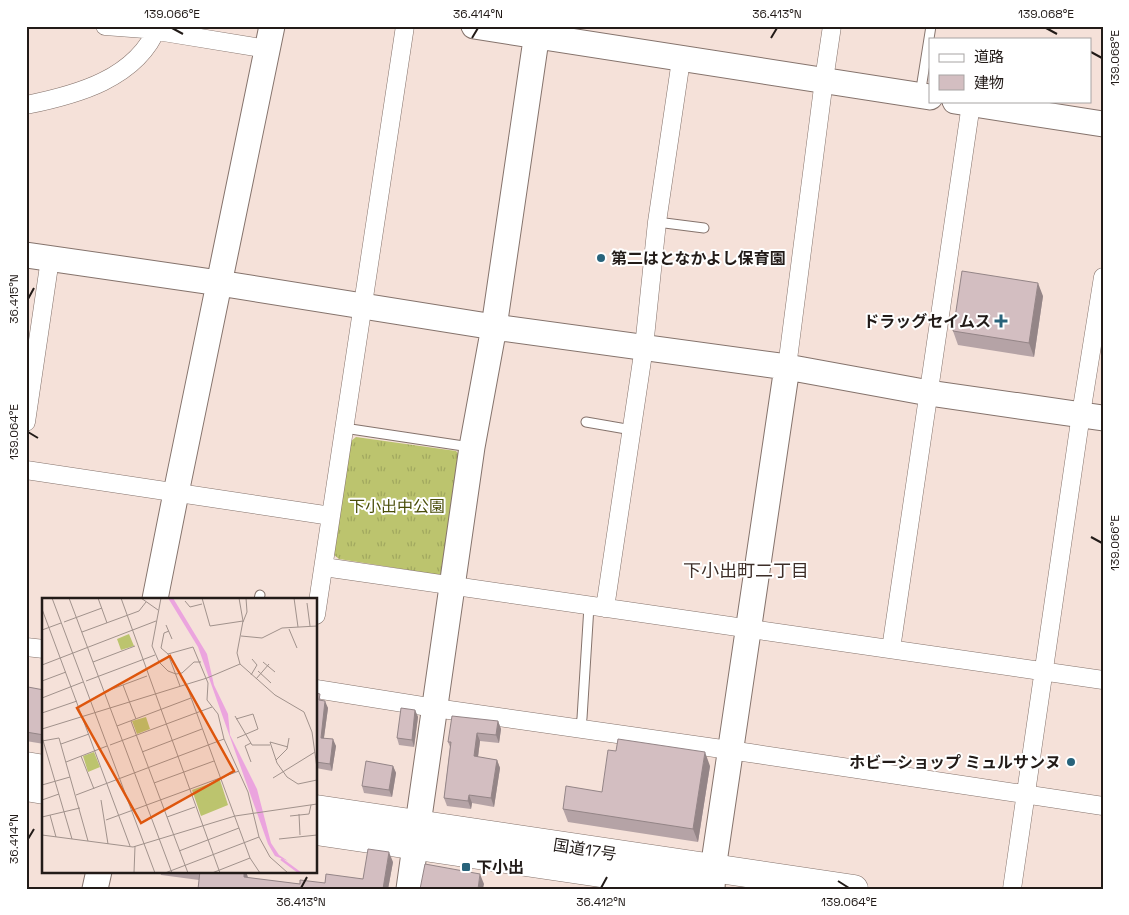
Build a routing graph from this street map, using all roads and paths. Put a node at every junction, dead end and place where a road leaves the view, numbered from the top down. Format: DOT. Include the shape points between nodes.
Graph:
graph roads {
  1 [pos="105,26"];
  2 [pos="405,26"];
  3 [pos="474,26"];
  4 [pos="832,26"];
  5 [pos="157,29"];
  6 [pos="537,31"];
  7 [pos="270,37"];
  8 [pos="929,50"];
  9 [pos="681,60"];
  10 [pos="824,80"];
  11 [pos="925,97"];
  12 [pos="963,102"];
  13 [pos="26,105"];
  14 [pos="1103,124"];
  15 [pos="657,222"];
  16 [pos="704,228"];
  17 [pos="26,255"];
  18 [pos="50,259"];
  19 [pos="1103,276"];
  20 [pos="219,283"];
  21 [pos="363,306"];
  22 [pos="494,327"];
  23 [pos="644,347"];
  24 [pos="31,355"];
  25 [pos="787,367"];
  26 [pos="928,393"];
  27 [pos="1092,416"];
  28 [pos="26,422"];
  29 [pos="586,422"];
  30 [pos="344,428"];
  31 [pos="632,430"];
  32 [pos="472,448"];
  33 [pos="26,470"];
  34 [pos="176,493"];
  35 [pos="331,516"];
  36 [pos="324,567"];
  37 [pos="452,585"];
  38 [pos="155,598"];
  39 [pos="318,603"];
  40 [pos="597,607"];
  41 [pos="750,629"];
  42 [pos="26,647"];
  43 [pos="42,649"];
  44 [pos="891,650"];
  45 [pos="1044,672"];
  46 [pos="1103,680"];
  47 [pos="318,690"];
  48 [pos="435,708"];
  49 [pos="580,728"];
  50 [pos="731,750"];
  51 [pos="26,766"];
  52 [pos="42,769"];
  53 [pos="26,787"];
  54 [pos="42,790"];
  55 [pos="1026,795"];
  56 [pos="1103,806"];
  57 [pos="318,810"];
  58 [pos="318,831"];
  59 [pos="417,835"];
  60 [pos="99,872"];
  61 [pos="711,882"];
  62 [pos="96,889"];
  63 [pos="409,889"];
  64 [pos="854,889"];
  65 [pos="1012,889"];
  1 -- 5 [label="street"];
  2 -- 21 [label="street"];
  3 -- 6 [label="street"];
  4 -- 10 [label="street"];
  5 -- 7 [label="street"];
  5 -- 13 [label="street" via="138,57 106,80 70,95"];
  6 -- 9 [label="street"];
  6 -- 22 [label="street"];
  7 -- 20 [label="street"];
  8 -- 11 [label="lane"];
  9 -- 10 [label="street"];
  9 -- 15 [label="street"];
  10 -- 11 [label="street"];
  10 -- 25 [label="street"];
  12 -- 14 [label="street"];
  12 -- 26 [label="street"];
  15 -- 16 [label="lane"];
  15 -- 23 [label="street"];
  17 -- 18 [label="street"];
  18 -- 20 [label="street"];
  18 -- 24 [label="street"];
  19 -- 27 [label="street"];
  20 -- 21 [label="street"];
  20 -- 34 [label="street"];
  21 -- 22 [label="street"];
  21 -- 30 [label="street"];
  22 -- 23 [label="street"];
  22 -- 32 [label="street"];
  23 -- 25 [label="street"];
  23 -- 31 [label="street"];
  24 -- 28 [label="street"];
  25 -- 26 [label="street"];
  25 -- 41 [label="street"];
  26 -- 27 [label="street"];
  26 -- 44 [label="street"];
  27 -- 45 [label="street"];
  29 -- 31 [label="lane"];
  30 -- 32 [label="lane"];
  30 -- 35 [label="street"];
  31 -- 40 [label="street"];
  32 -- 37 [label="street"];
  33 -- 34 [label="street"];
  34 -- 35 [label="street"];
  34 -- 38 [label="street"];
  35 -- 36 [label="street"];
  36 -- 37 [label="street"];
  36 -- 39 [label="street"];
  37 -- 40 [label="street"];
  37 -- 48 [label="street"];
  40 -- 41 [label="street"];
  40 -- 49 [label="lane"];
  41 -- 44 [label="street"];
  41 -- 50 [label="street"];
  42 -- 43 [label="street"];
  44 -- 45 [label="street"];
  45 -- 46 [label="street"];
  45 -- 55 [label="street"];
  47 -- 48 [label="street"];
  48 -- 49 [label="street"];
  48 -- 59 [label="street"];
  49 -- 50 [label="street"];
  50 -- 55 [label="street"];
  50 -- 61 [label="street"];
  51 -- 52 [label="highway"];
  53 -- 54 [label="highway"];
  55 -- 56 [label="street"];
  55 -- 65 [label="street"];
  57 -- 59 [label="highway, 国道17号"];
  58 -- 59 [label="highway, 国道17号"];
  59 -- 61 [label="highway, 国道17号"];
  59 -- 63 [label="street"];
  60 -- 62 [label="street"];
  61 -- 64 [label="highway, 国道17号"];
}
